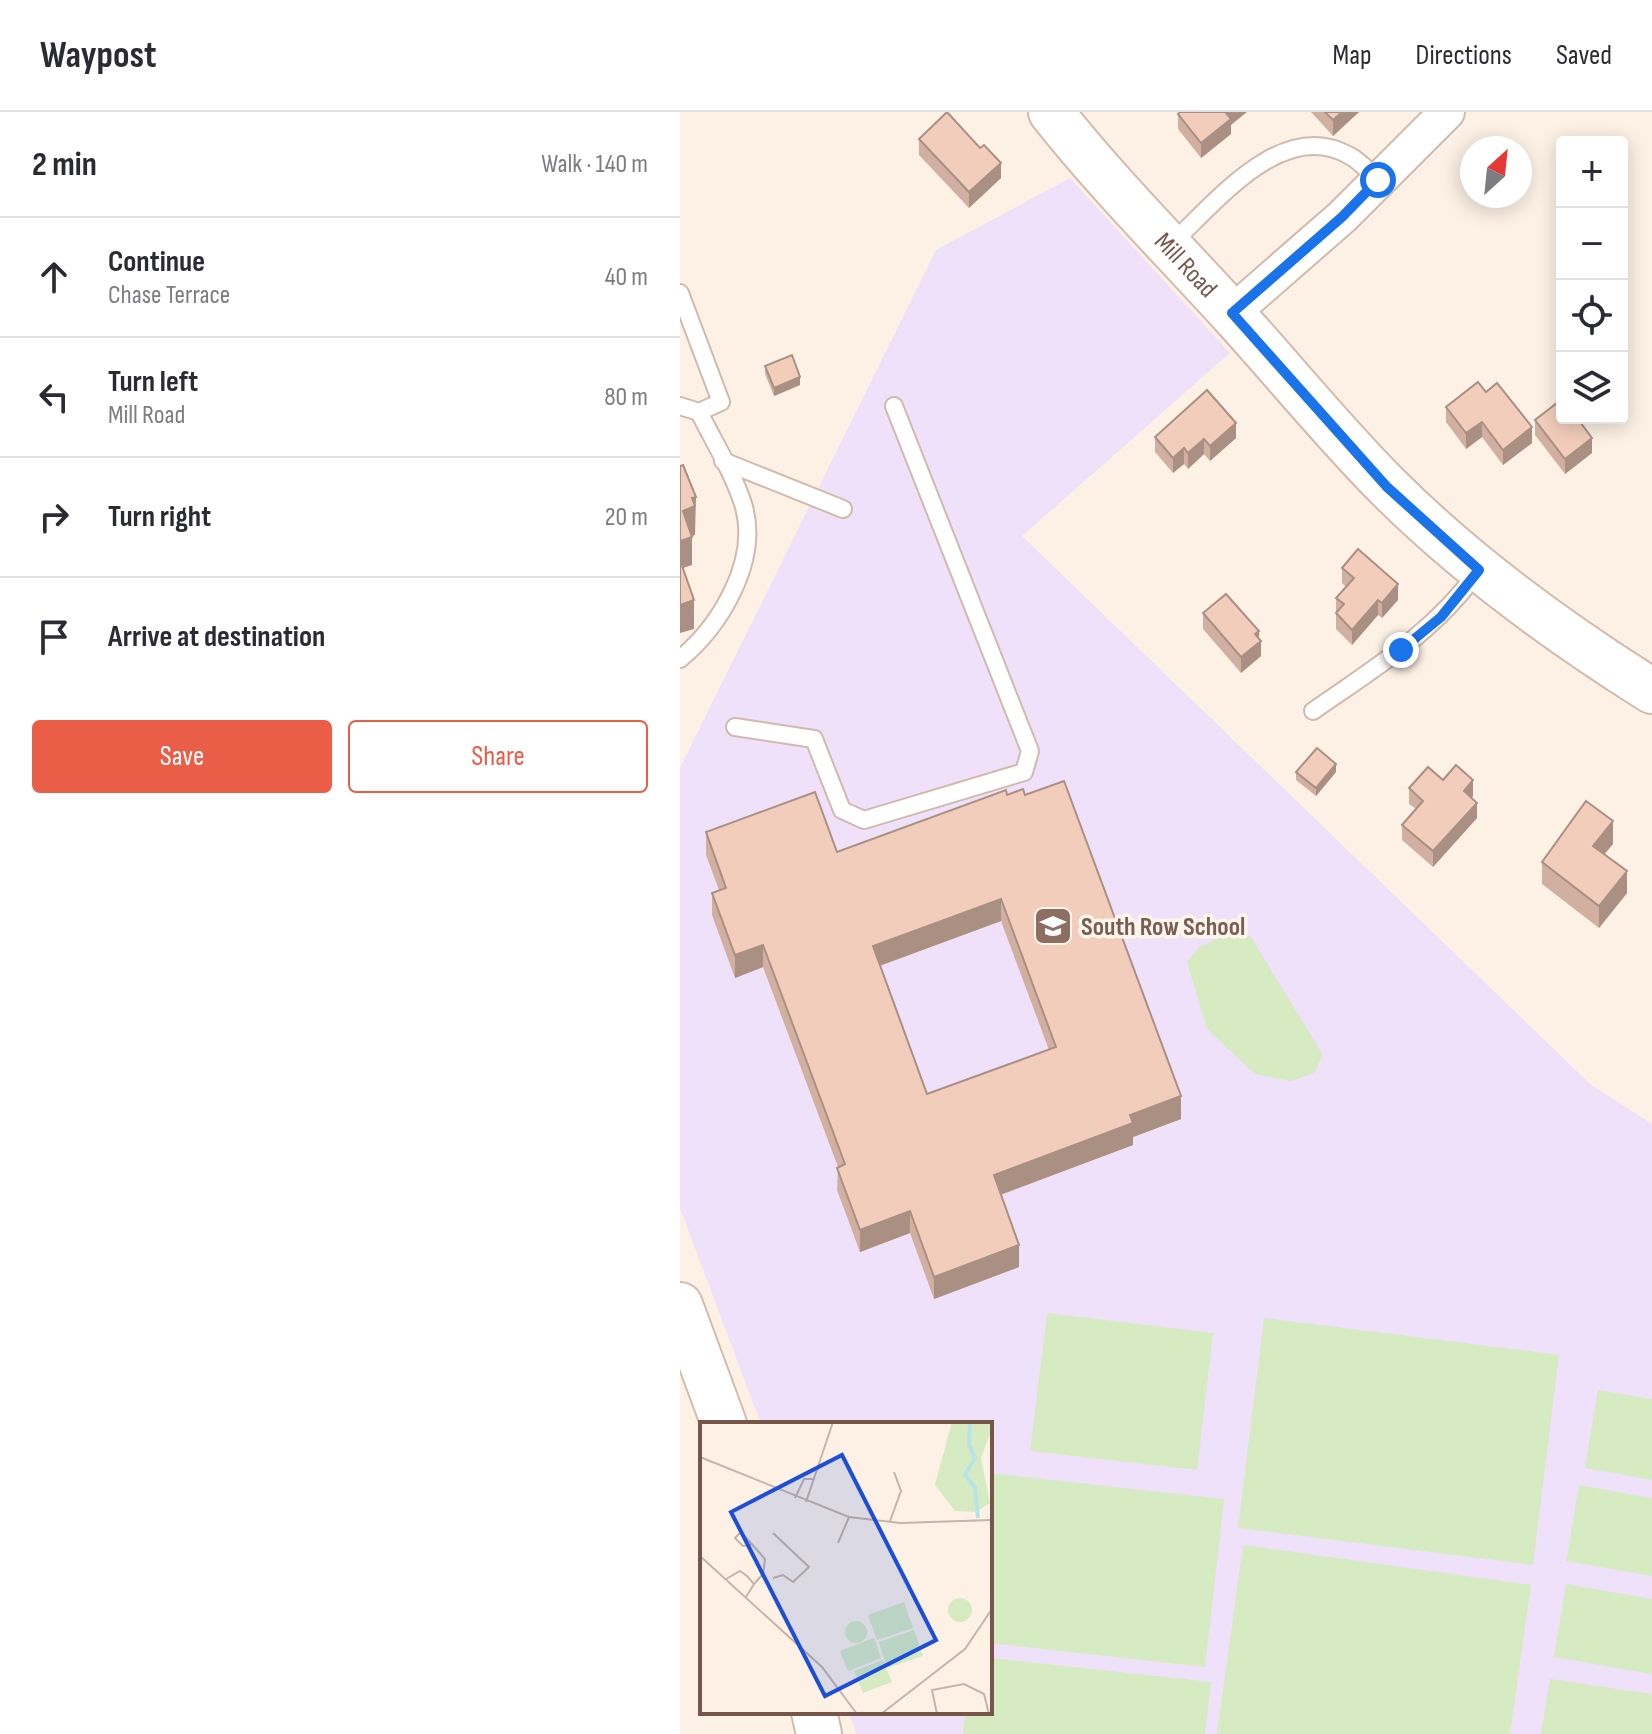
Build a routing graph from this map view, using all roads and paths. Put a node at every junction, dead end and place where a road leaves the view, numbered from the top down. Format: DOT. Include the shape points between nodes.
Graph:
graph roads {
  1 [pos="1051,112"];
  2 [pos="1447,112"];
  3 [pos="1378,180"];
  4 [pos="1168,247"];
  5 [pos="680,293"];
  6 [pos="1232,313"];
  7 [pos="680,406"];
  8 [pos="894,406"];
  9 [pos="699,412"];
  10 [pos="723,461"];
  11 [pos="843,509"];
  12 [pos="1479,570"];
  13 [pos="680,659"];
  14 [pos="1652,691"];
  15 [pos="1313,711"];
  16 [pos="735,727"];
  17 [pos="680,1305"];
  18 [pos="723,1422"];
  19 [pos="814,1714"];
  20 [pos="819,1734"];
  1 -- 4 [label="main road, Mill Road"];
  2 -- 3 [label="street"];
  3 -- 4 [label="lane" via="1351,156 1332,148 1306,145 1280,152 1268,156"];
  3 -- 6 [label="street"];
  4 -- 6 [label="main road, Mill Road"];
  5 -- 9 [label="lane" via="721,402"];
  6 -- 12 [label="main road, Mill Road" via="1387,487"];
  7 -- 9 [label="lane"];
  8 -- 16 [label="lane" via="1030,751 1024,772 864,820 842,810 814,739"];
  9 -- 10 [label="lane"];
  10 -- 11 [label="lane"];
  10 -- 13 [label="lane" via="744,509 745,557 715,625"];
  12 -- 14 [label="main road, Mill Road"];
  12 -- 15 [label="lane" via="1441,617"];
  17 -- 18 [label="main road"];
  19 -- 20 [label="main road"];
}
